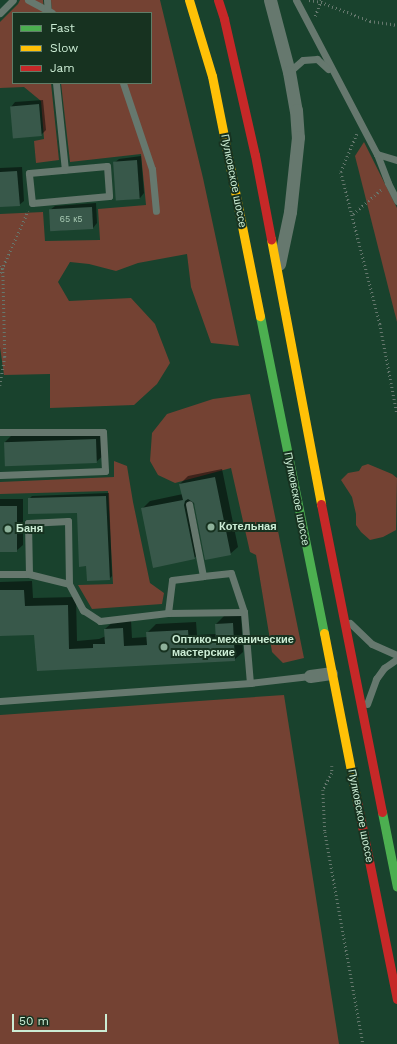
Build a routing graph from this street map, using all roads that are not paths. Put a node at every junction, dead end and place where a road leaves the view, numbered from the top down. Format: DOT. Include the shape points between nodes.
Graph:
graph roads {
  1 [pos="13,0"];
  2 [pos="28,0"];
  3 [pos="47,0"];
  4 [pos="189,0"];
  5 [pos="218,0"];
  6 [pos="270,0"];
  7 [pos="296,0"];
  8 [pos="50,12"];
  9 [pos="0,13"];
  10 [pos="290,72"];
  11 [pos="333,73"];
  12 [pos="56,84"];
  13 [pos="123,84"];
  14 [pos="377,154"];
  15 [pos="397,160"];
  16 [pos="65,170"];
  17 [pos="397,201"];
  18 [pos="156,211"];
  19 [pos="278,269"];
  20 [pos="0,432"];
  21 [pos="0,475"];
  22 [pos="189,504"];
  23 [pos="0,574"];
  24 [pos="30,574"];
  25 [pos="203,576"];
  26 [pos="69,584"];
  27 [pos="244,612"];
  28 [pos="168,613"];
  29 [pos="342,616"];
  30 [pos="397,655"];
  31 [pos="397,659"];
  32 [pos="331,673"];
  33 [pos="310,676"];
  34 [pos="250,683"];
  35 [pos="0,700"];
  36 [pos="362,715"];
  37 [pos="397,887"];
  38 [pos="397,999"];
  1 -- 9 [label="lane"];
  2 -- 8 [label="lane"];
  3 -- 8 [label="lane"];
  4 -- 32 [label="highway, Пулковское шоссе" via="212,76"];
  5 -- 19 [label="highway, Пулковское шоссе" via="255,155"];
  6 -- 10 [label="street, Пулковское шоссе"];
  7 -- 11 [label="lane"];
  10 -- 11 [label="lane" via="303,60 317,59"];
  10 -- 19 [label="street, Пулковское шоссе" via="298,137 290,212"];
  11 -- 14 [label="lane"];
  12 -- 16 [label="lane"];
  13 -- 18 [label="lane" via="152,170"];
  14 -- 15 [label="lane"];
  14 -- 17 [label="lane"];
  16 -- 16 [label="lane" via="29,173 32,203 109,196 106,166"];
  19 -- 29 [label="highway, Пулковское шоссе"];
  20 -- 21 [label="lane" via="103,432 105,471"];
  22 -- 25 [label="lane"];
  23 -- 24 [label="lane"];
  24 -- 26 [label="lane"];
  24 -- 26 [label="lane" via="28,523 68,521"];
  25 -- 27 [label="lane" via="231,573"];
  25 -- 28 [label="lane" via="172,580"];
  26 -- 28 [label="lane" via="83,610 100,621"];
  27 -- 28 [label="lane"];
  27 -- 34 [label="lane"];
  29 -- 30 [label="lane" via="372,644"];
  29 -- 36 [label="highway, Пулковское шоссе"];
  31 -- 36 [label="lane" via="384,668 376,679"];
  32 -- 33 [label="street"];
  32 -- 38 [label="highway, Пулковское шоссе"];
  33 -- 34 [label="lane"];
  34 -- 35 [label="lane"];
  36 -- 37 [label="highway, Пулковское шоссе"];
}
